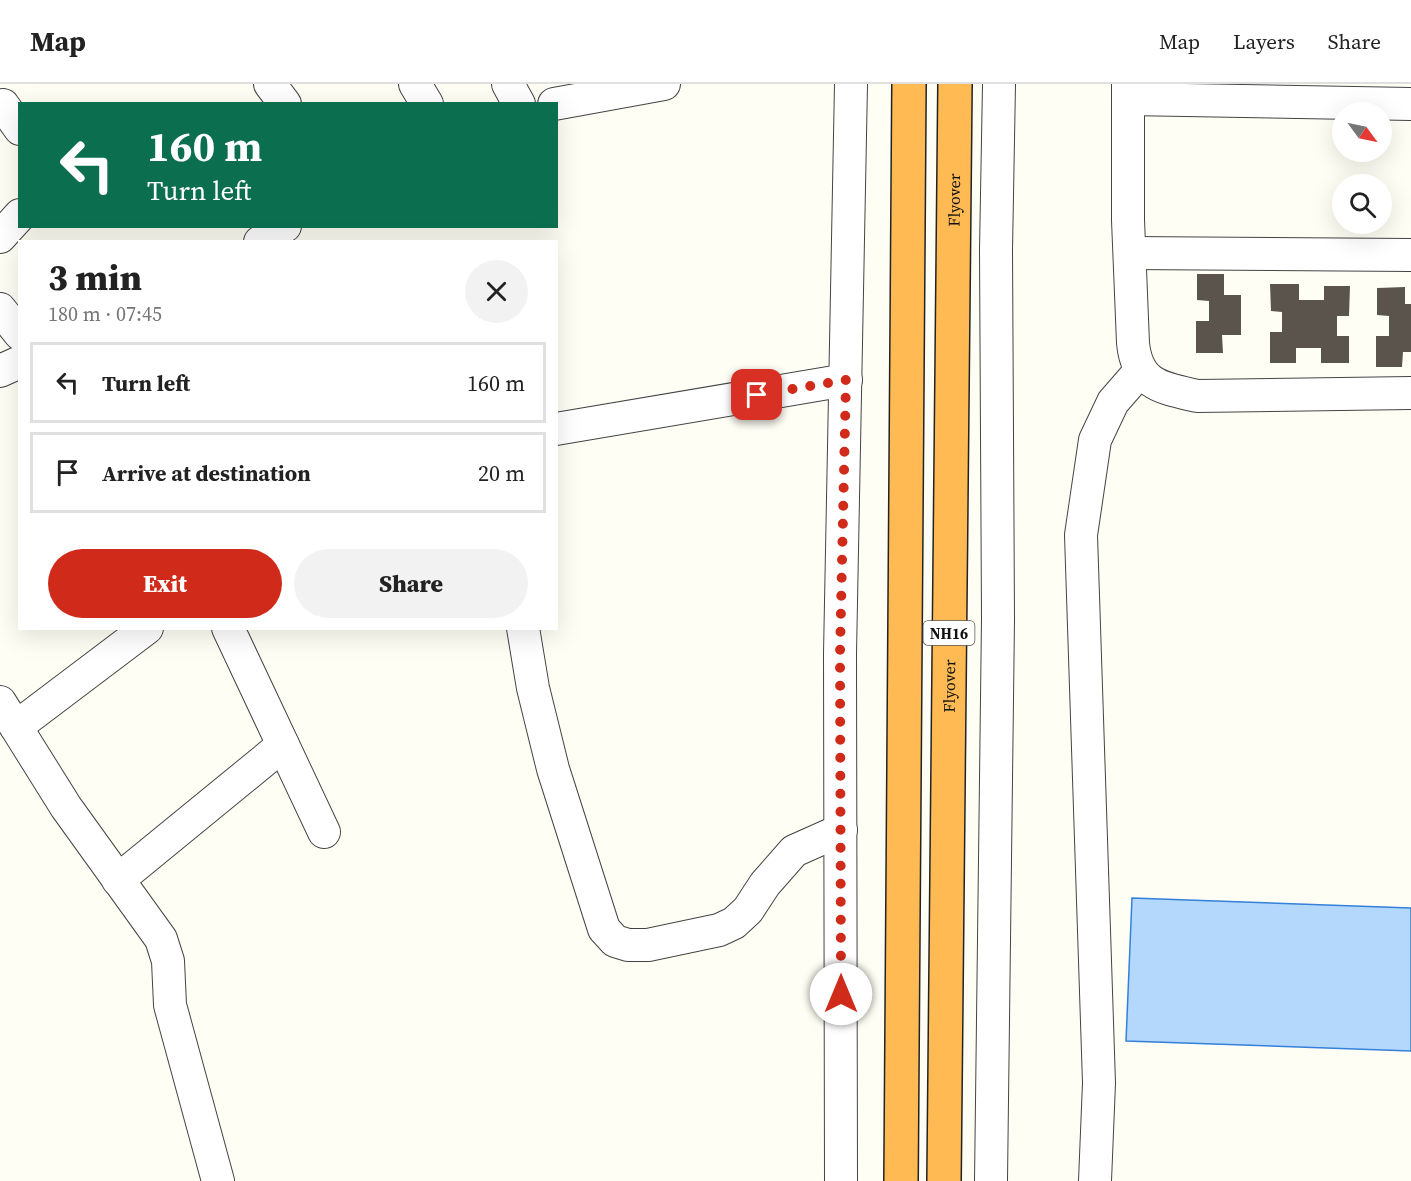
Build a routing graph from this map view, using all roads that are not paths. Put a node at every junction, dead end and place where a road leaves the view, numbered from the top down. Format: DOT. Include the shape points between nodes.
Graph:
graph roads {
  1 [pos="270,84"];
  2 [pos="415,84"];
  3 [pos="508,84"];
  4 [pos="664,84"];
  5 [pos="851,84"];
  6 [pos="909,84"];
  7 [pos="954,84"];
  8 [pos="999,84"];
  9 [pos="1128,92"];
  10 [pos="1177,92"];
  11 [pos="284,102"];
  12 [pos="426,102"];
  13 [pos="518,102"];
  14 [pos="558,103"];
  15 [pos="1411,104"];
  16 [pos="18,218"];
  17 [pos="282,228"];
  18 [pos="0,237"];
  19 [pos="263,240"];
  20 [pos="1130,253"];
  21 [pos="1411,255"];
  22 [pos="0,309"];
  23 [pos="18,332"];
  24 [pos="18,363"];
  25 [pos="0,371"];
  26 [pos="1140,371"];
  27 [pos="846,380"];
  28 [pos="1411,393"];
  29 [pos="558,429"];
  30 [pos="144,630"];
  31 [pos="229,630"];
  32 [pos="523,630"];
  33 [pos="8,715"];
  34 [pos="283,745"];
  35 [pos="841,830"];
  36 [pos="324,832"];
  37 [pos="118,879"];
  38 [pos="218,1181"];
  39 [pos="841,1181"];
  40 [pos="901,1181"];
  41 [pos="944,1181"];
  42 [pos="991,1181"];
  43 [pos="1095,1181"];
  1 -- 11 [label="street"];
  2 -- 12 [label="street"];
  3 -- 13 [label="street"];
  4 -- 14 [label="street"];
  5 -- 27 [label="street"];
  6 -- 40 [label="highway, NH16"];
  7 -- 41 [label="highway, Flyover / NH16"];
  8 -- 42 [label="street"];
  9 -- 10 [label="street"];
  9 -- 20 [label="street"];
  10 -- 15 [label="street"];
  16 -- 18 [label="street"];
  17 -- 19 [label="street"];
  20 -- 21 [label="street"];
  20 -- 26 [label="street" via="1133,344"];
  22 -- 23 [label="street"];
  24 -- 25 [label="street"];
  26 -- 28 [label="street" via="1162,388 1197,396"];
  26 -- 43 [label="street" via="1113,402 1095,440 1081,535 1099,1083"];
  27 -- 29 [label="street"];
  27 -- 35 [label="street"];
  30 -- 33 [label="street"];
  31 -- 34 [label="street"];
  32 -- 35 [label="street" via="553,769 604,929 615,941 648,945 719,930 734,923 794,851"];
  33 -- 37 [label="street" via="66,807"];
  34 -- 36 [label="street"];
  34 -- 37 [label="street"];
  35 -- 39 [label="street"];
  37 -- 38 [label="street" via="161,939 168,961 170,1005"];
}
